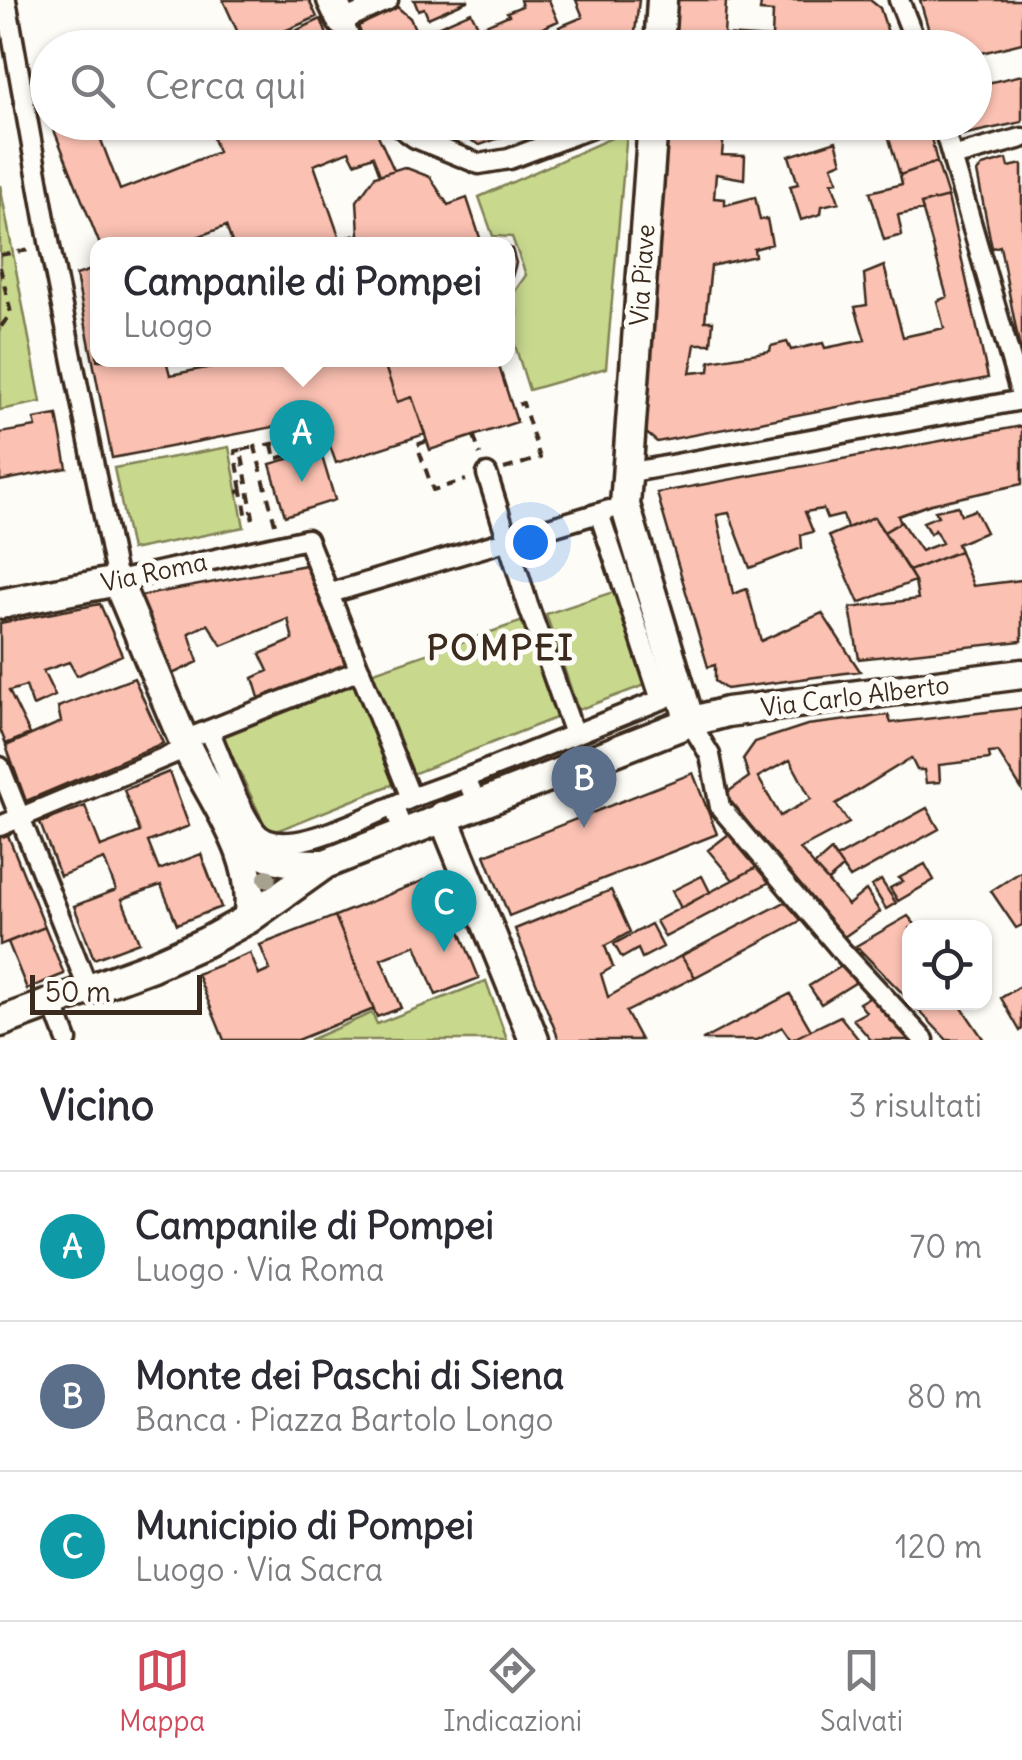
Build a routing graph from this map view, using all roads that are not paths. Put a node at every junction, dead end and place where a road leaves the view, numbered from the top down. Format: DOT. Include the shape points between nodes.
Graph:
graph roads {
  1 [pos="6,0"];
  2 [pos="388,0"];
  3 [pos="662,0"];
  4 [pos="899,0"];
  5 [pos="337,10"];
  6 [pos="660,30"];
  7 [pos="911,30"];
  8 [pos="30,134"];
  9 [pos="1022,138"];
  10 [pos="31,140"];
  11 [pos="420,140"];
  12 [pos="559,140"];
  13 [pos="652,140"];
  14 [pos="947,140"];
  15 [pos="952,157"];
  16 [pos="1022,399"];
  17 [pos="627,473"];
  18 [pos="487,474"];
  19 [pos="508,539"];
  20 [pos="118,581"];
  21 [pos="331,593"];
  22 [pos="0,604"];
  23 [pos="360,670"];
  24 [pos="1022,674"];
  25 [pos="671,696"];
  26 [pos="690,722"];
  27 [pos="574,734"];
  28 [pos="193,740"];
  29 [pos="0,767"];
  30 [pos="471,790"];
  31 [pos="224,792"];
  32 [pos="411,798"];
  33 [pos="443,816"];
  34 [pos="20,818"];
  35 [pos="398,819"];
  36 [pos="0,826"];
  37 [pos="336,828"];
  38 [pos="232,832"];
  39 [pos="337,859"];
  40 [pos="248,919"];
  41 [pos="88,988"];
  42 [pos="52,1001"];
  43 [pos="0,1022"];
  44 [pos="68,1040"];
  45 [pos="534,1040"];
  46 [pos="924,1040"];
  1 -- 8 [label="street"];
  2 -- 5 [label="street"];
  3 -- 6 [label="street"];
  4 -- 7 [label="street"];
  9 -- 15 [label="street"];
  10 -- 20 [label="street"];
  11 -- 12 [label="street" via="479,164"];
  13 -- 17 [label="street, Via Piave"];
  14 -- 15 [label="street"];
  15 -- 16 [label="street"];
  16 -- 17 [label="street"];
  17 -- 25 [label="street, Via Piave" via="625,505"];
  18 -- 19 [label="street"];
  19 -- 21 [label="street"];
  19 -- 25 [label="street" via="604,511"];
  19 -- 27 [label="street"];
  20 -- 21 [label="street, Via Roma" via="307,539"];
  20 -- 22 [label="street, Via Roma"];
  20 -- 28 [label="street"];
  21 -- 23 [label="street"];
  23 -- 28 [label="street"];
  23 -- 32 [label="street"];
  24 -- 26 [label="street, Via Carlo Alberto"];
  25 -- 26 [label="street, Via Piave"];
  25 -- 27 [label="street"];
  26 -- 30 [label="street, Via Carlo Alberto"];
  26 -- 46 [label="street" via="710,755 720,807"];
  27 -- 30 [label="street"];
  28 -- 31 [label="street"];
  28 -- 34 [label="street"];
  29 -- 34 [label="street"];
  30 -- 32 [label="street"];
  30 -- 33 [label="street, Via Carlo Alberto"];
  31 -- 37 [label="street" via="256,834 274,843 293,844"];
  31 -- 38 [label="street"];
  32 -- 35 [label="street"];
  33 -- 35 [label="street, Via Carlo Alberto"];
  33 -- 45 [label="street"];
  34 -- 36 [label="street"];
  34 -- 41 [label="street"];
  35 -- 37 [label="street"];
  35 -- 39 [label="street, Via Carlo Alberto"];
  37 -- 39 [label="street"];
  38 -- 39 [label="street" via="281,862"];
  38 -- 40 [label="street" via="250,890"];
  39 -- 40 [label="street"];
  40 -- 41 [label="street" via="152,966"];
  41 -- 42 [label="street"];
  42 -- 43 [label="street"];
  42 -- 44 [label="street"];
}
